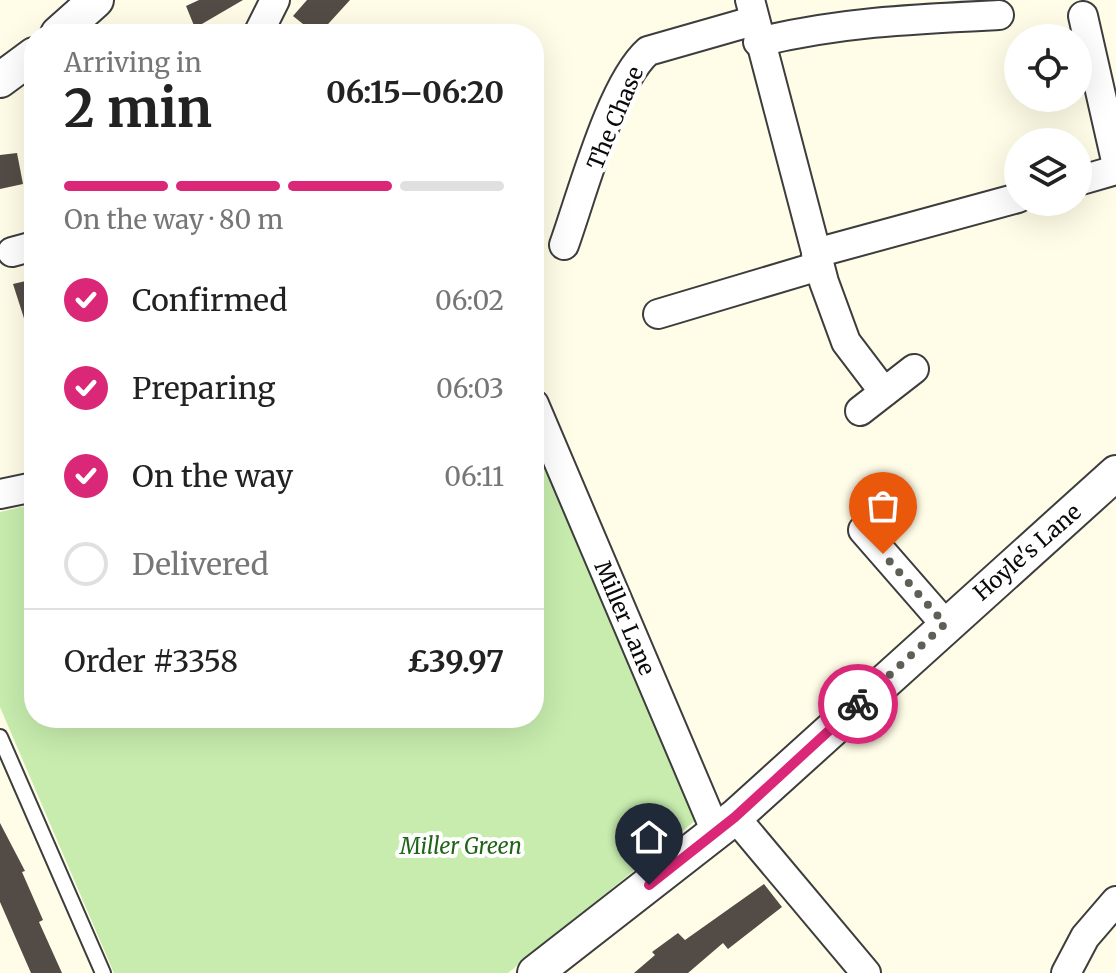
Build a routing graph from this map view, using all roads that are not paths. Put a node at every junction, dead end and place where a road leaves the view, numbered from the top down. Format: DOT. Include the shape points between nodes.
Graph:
graph roads {
  1 [pos="96,0"];
  2 [pos="275,0"];
  3 [pos="999,15"];
  4 [pos="1083,16"];
  5 [pos="754,21"];
  6 [pos="69,24"];
  7 [pos="263,24"];
  8 [pos="24,62"];
  9 [pos="0,80"];
  10 [pos="1116,161"];
  11 [pos="1116,170"];
  12 [pos="1092,177"];
  13 [pos="1004,202"];
  14 [pos="564,245"];
  15 [pos="817,260"];
  16 [pos="658,314"];
  17 [pos="914,369"];
  18 [pos="884,392"];
  19 [pos="860,411"];
  20 [pos="544,426"];
  21 [pos="1116,473"];
  22 [pos="24,489"];
  23 [pos="0,494"];
  24 [pos="863,530"];
  25 [pos="945,624"];
  26 [pos="0,737"];
  27 [pos="726,824"];
  28 [pos="1116,901"];
  29 [pos="103,973"];
  30 [pos="535,973"];
  31 [pos="866,973"];
  32 [pos="1066,973"];
  1 -- 6 [label="street"];
  2 -- 7 [label="street"];
  3 -- 5 [label="street, The Chase" via="819,27"];
  4 -- 10 [label="street"];
  5 -- 14 [label="street, The Chase" via="648,51 638,60 618,98"];
  5 -- 15 [label="street"];
  8 -- 9 [label="street"];
  11 -- 12 [label="street"];
  13 -- 15 [label="street"];
  15 -- 16 [label="street"];
  15 -- 18 [label="street" via="846,342"];
  17 -- 18 [label="street"];
  18 -- 19 [label="street"];
  20 -- 27 [label="street, Miller Lane"];
  21 -- 25 [label="street, Hoyle's Lane"];
  22 -- 23 [label="street"];
  24 -- 25 [label="street"];
  25 -- 27 [label="street, Hoyle's Lane"];
  26 -- 29 [label="lane"];
  27 -- 30 [label="street, Hoyle's Lane"];
  27 -- 31 [label="street, Miller Lane"];
  28 -- 32 [label="street" via="1085,937"];
}
